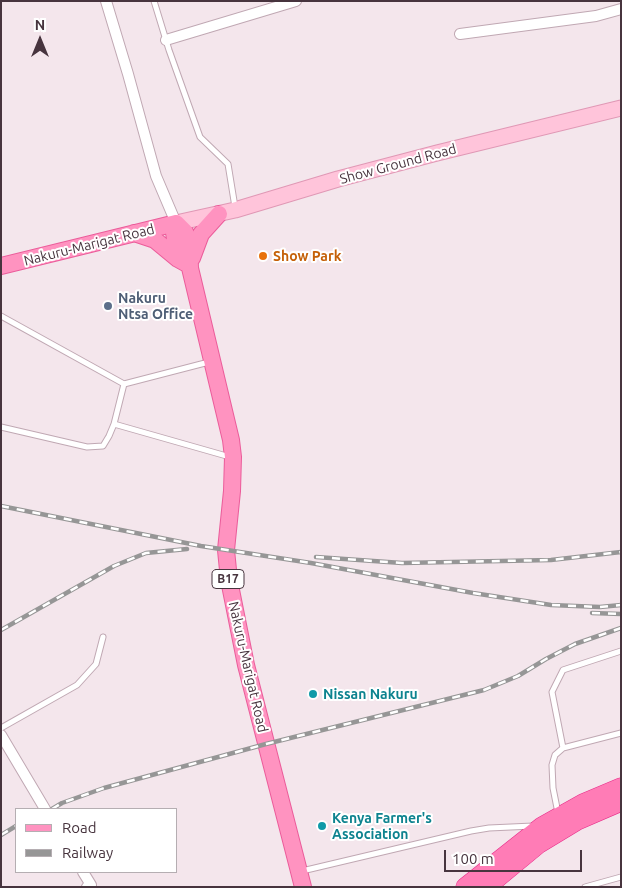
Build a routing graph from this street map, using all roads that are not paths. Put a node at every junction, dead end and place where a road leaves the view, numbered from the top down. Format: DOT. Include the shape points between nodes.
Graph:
graph roads {
  1 [pos="106,1"];
  2 [pos="154,1"];
  3 [pos="296,1"];
  4 [pos="621,9"];
  5 [pos="460,34"];
  6 [pos="166,40"];
  7 [pos="621,108"];
  8 [pos="235,210"];
  9 [pos="219,214"];
  10 [pos="176,223"];
  11 [pos="134,233"];
  12 [pos="189,265"];
  13 [pos="1,266"];
  14 [pos="1,316"];
  15 [pos="212,361"];
  16 [pos="124,384"];
  17 [pos="114,424"];
  18 [pos="1,427"];
  19 [pos="233,457"];
  20 [pos="103,637"];
  21 [pos="621,652"];
  22 [pos="1,728"];
  23 [pos="621,733"];
  24 [pos="1,734"];
  25 [pos="563,748"];
  26 [pos="621,787"];
  27 [pos="621,802"];
  28 [pos="44,808"];
  29 [pos="559,817"];
  30 [pos="542,826"];
  31 [pos="84,873"];
  32 [pos="621,877"];
  33 [pos="301,879"];
  34 [pos="87,887"];
  35 [pos="465,887"];
  36 [pos="487,887"];
  37 [pos="585,887"];
  1 -- 10 [label="street" via="156,176"];
  2 -- 6 [label="lane"];
  3 -- 6 [label="street"];
  4 -- 5 [label="street" via="596,16"];
  6 -- 8 [label="lane" via="200,136 228,164"];
  7 -- 8 [label="main road, Show Ground Road" via="338,179"];
  8 -- 9 [label="main road, Show Ground Road"];
  9 -- 10 [label="main road, Show Ground Road"];
  9 -- 12 [label="main road" via="201,234"];
  10 -- 11 [label="main road, Nakuru-Marigat Road"];
  10 -- 12 [label="main road, Nakuru-Marigat Road / B17" via="188,238"];
  11 -- 12 [label="main road" via="155,240"];
  11 -- 13 [label="main road, Nakuru-Marigat Road"];
  12 -- 15 [label="main road, Nakuru-Marigat Road / B17"];
  14 -- 16 [label="lane"];
  15 -- 16 [label="lane"];
  15 -- 19 [label="main road, Nakuru-Marigat Road / B17"];
  16 -- 17 [label="lane"];
  17 -- 18 [label="lane" via="103,446 87,448"];
  17 -- 19 [label="lane"];
  19 -- 33 [label="main road, Nakuru-Marigat Road / B17" via="226,544 228,580 248,674"];
  20 -- 22 [label="lane" via="96,664 77,685"];
  21 -- 25 [label="lane" via="563,670 552,692"];
  23 -- 25 [label="lane"];
  24 -- 28 [label="street"];
  25 -- 29 [label="lane" via="555,755 552,765"];
  26 -- 29 [label="highway"];
  27 -- 36 [label="highway" via="539,844"];
  29 -- 30 [label="highway"];
  30 -- 33 [label="lane" via="471,831"];
  30 -- 35 [label="highway"];
  31 -- 34 [label="street" via="91,884"];
  32 -- 37 [label="lane"];
}
